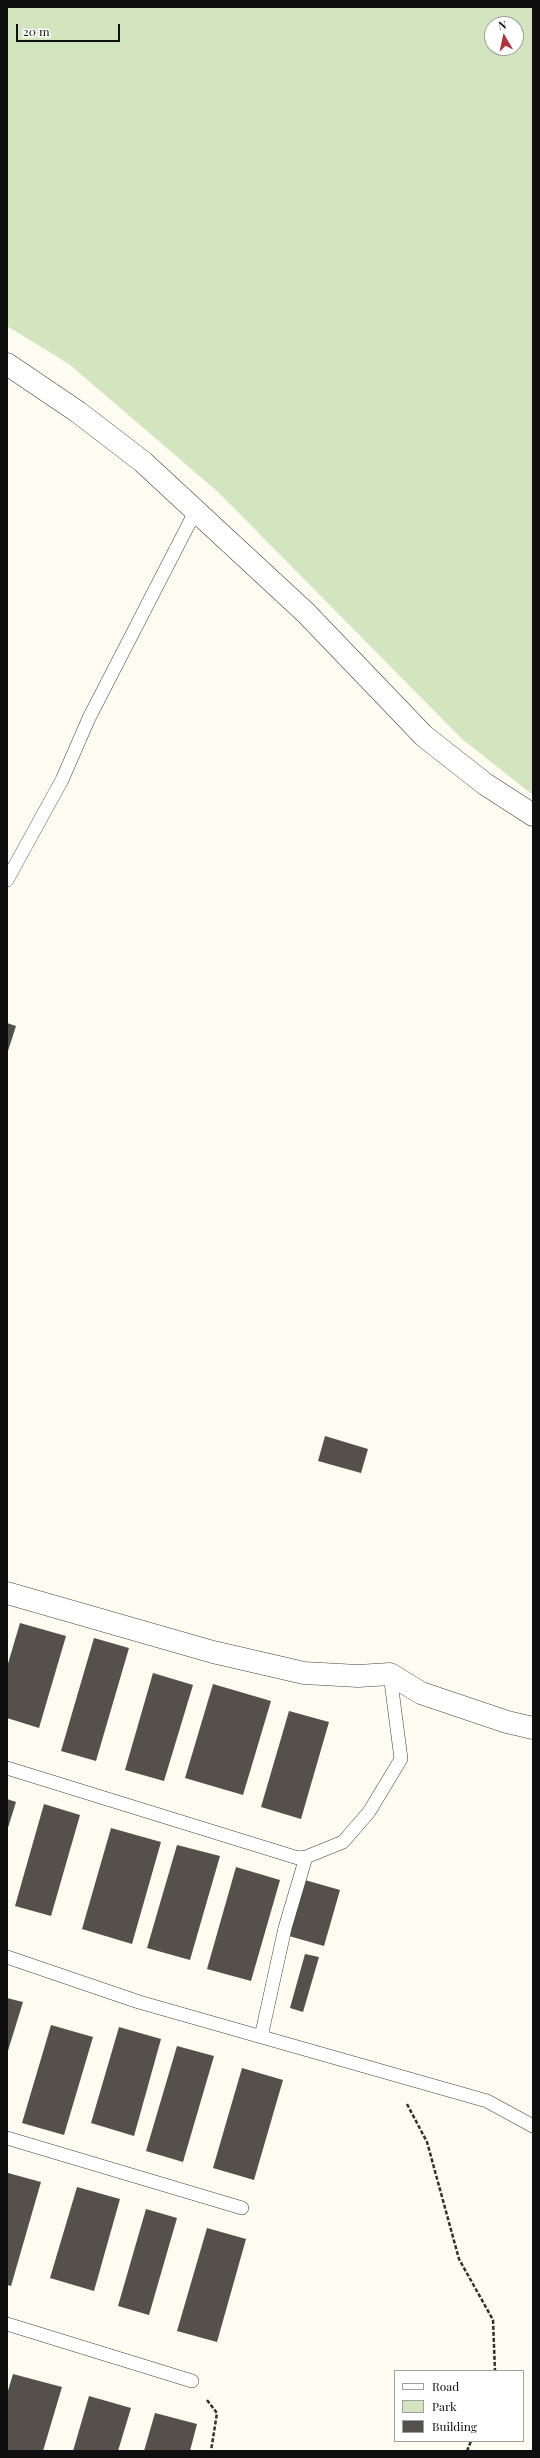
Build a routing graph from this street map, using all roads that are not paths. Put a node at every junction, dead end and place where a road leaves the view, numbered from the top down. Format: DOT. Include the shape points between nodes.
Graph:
graph roads {
  1 [pos="7,364"];
  2 [pos="196,510"];
  3 [pos="533,816"];
  4 [pos="7,880"];
  5 [pos="7,1593"];
  6 [pos="390,1674"];
  7 [pos="533,1728"];
  8 [pos="7,1768"];
  9 [pos="306,1857"];
  10 [pos="7,1957"];
  11 [pos="260,2037"];
  12 [pos="533,2126"];
  13 [pos="7,2138"];
  14 [pos="242,2208"];
  15 [pos="7,2324"];
  16 [pos="192,2381"];
  1 -- 2 [label="street" via="78,412 143,462"];
  2 -- 3 [label="street" via="306,613 424,736 485,784"];
  2 -- 4 [label="lane" via="89,718 62,780"];
  5 -- 6 [label="street" via="213,1652 304,1673 358,1676"];
  6 -- 7 [label="street" via="420,1693"];
  6 -- 9 [label="lane" via="402,1759 369,1812 343,1842"];
  8 -- 9 [label="lane" via="298,1858"];
  9 -- 11 [label="lane" via="285,1928"];
  10 -- 11 [label="lane" via="139,2002"];
  11 -- 12 [label="lane" via="487,2101"];
  13 -- 14 [label="lane"];
  15 -- 16 [label="lane"];
}
